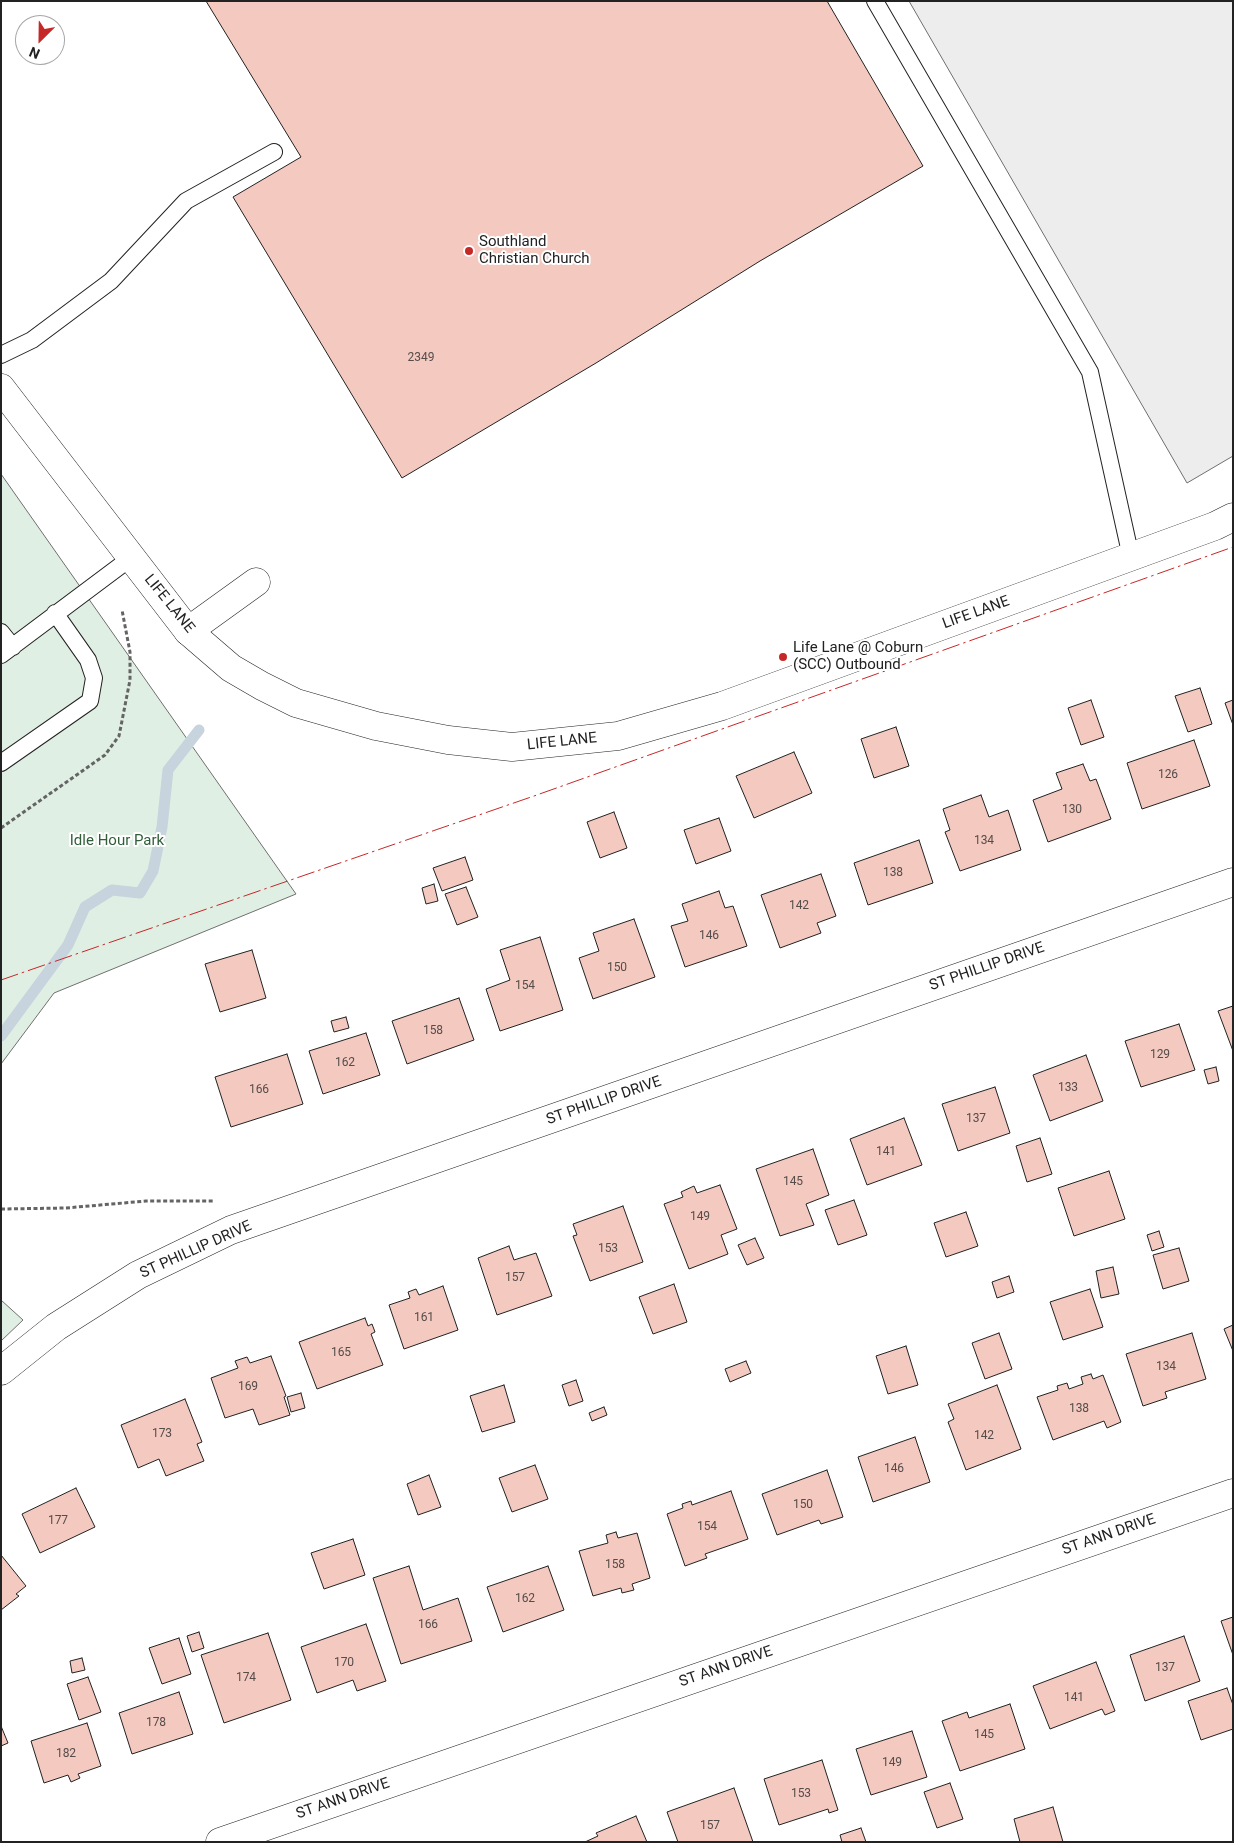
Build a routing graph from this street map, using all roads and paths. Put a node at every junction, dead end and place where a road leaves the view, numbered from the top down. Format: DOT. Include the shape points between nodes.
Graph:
graph roads {
  1 [pos="875,1"];
  2 [pos="274,152"];
  3 [pos="1,355"];
  4 [pos="1,388"];
  5 [pos="1233,517"];
  6 [pos="132,557"];
  7 [pos="1131,557"];
  8 [pos="256,582"];
  9 [pos="55,613"];
  10 [pos="188,631"];
  11 [pos="1,632"];
  12 [pos="7,651"];
  13 [pos="1,763"];
  14 [pos="1233,882"];
  15 [pos="217,1200"];
  16 [pos="1,1209"];
  17 [pos="1,1371"];
  18 [pos="1233,1493"];
  19 [pos="220,1842"];
  1 -- 7 [label="lane" via="1090,372"];
  2 -- 3 [label="lane" via="186,201 110,281 32,340"];
  4 -- 6 [label="street, LIFE LANE"];
  5 -- 7 [label="street, LIFE LANE"];
  6 -- 9 [label="lane"];
  6 -- 10 [label="street, LIFE LANE"];
  7 -- 10 [label="street, LIFE LANE" via="722,706 618,736 512,747 448,740 388,728 296,703 231,668"];
  8 -- 10 [label="street"];
  9 -- 12 [label="lane"];
  9 -- 13 [label="lane" via="88,660 94,678 90,701"];
  11 -- 12 [label="lane"];
  14 -- 17 [label="street, ST PHILLIP DRIVE" via="231,1230 138,1275 56,1326"];
  15 -- 16 [label="path"];
  18 -- 19 [label="street, ST ANN DRIVE"];
}
